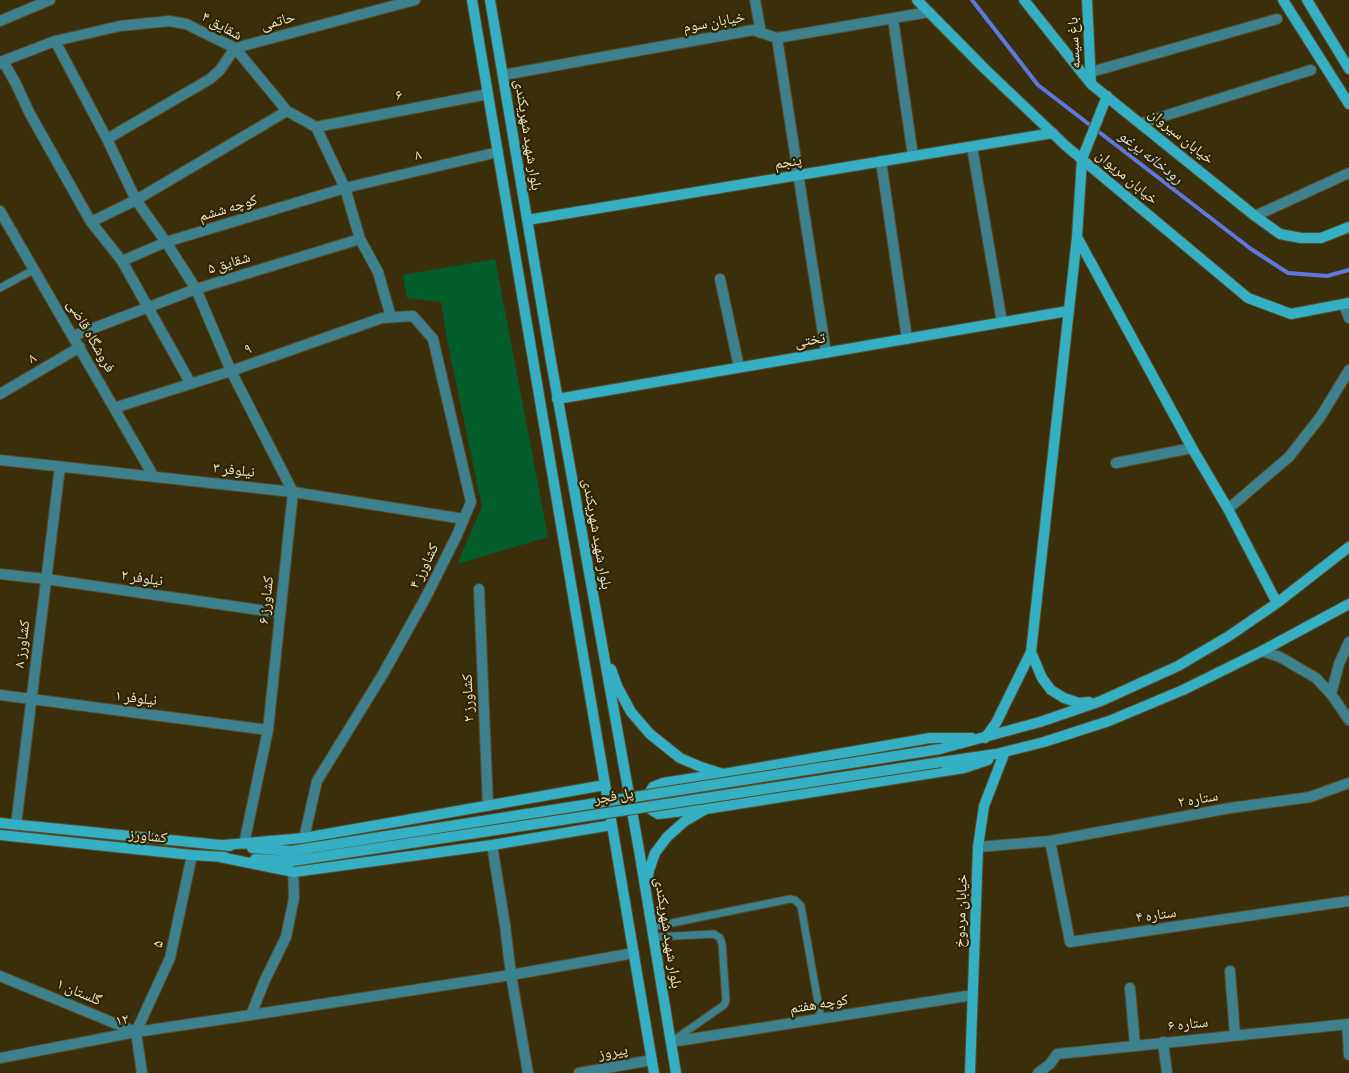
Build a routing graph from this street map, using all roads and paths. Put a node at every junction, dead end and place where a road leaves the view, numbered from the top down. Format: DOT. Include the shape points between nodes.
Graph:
graph roads {
  1 [pos="50,0"];
  2 [pos="415,0"];
  3 [pos="472,0"];
  4 [pos="490,0"];
  5 [pos="755,0"];
  6 [pos="917,0"];
  7 [pos="1024,0"];
  8 [pos="1087,0"];
  9 [pos="1283,0"];
  10 [pos="1306,0"];
  11 [pos="929,12"];
  12 [pos="893,19"];
  13 [pos="1277,19"];
  14 [pos="0,21"];
  15 [pos="762,33"];
  16 [pos="778,38"];
  17 [pos="55,40"];
  18 [pos="235,48"];
  19 [pos="2,63"];
  20 [pos="1349,69"];
  21 [pos="1311,70"];
  22 [pos="1091,72"];
  23 [pos="503,75"];
  24 [pos="1092,84"];
  25 [pos="488,94"];
  26 [pos="1107,96"];
  27 [pos="1349,104"];
  28 [pos="287,111"];
  29 [pos="1142,123"];
  30 [pos="316,126"];
  31 [pos="1053,133"];
  32 [pos="107,139"];
  33 [pos="972,147"];
  34 [pos="498,152"];
  35 [pos="913,156"];
  36 [pos="1082,159"];
  37 [pos="881,162"];
  38 [pos="1349,172"];
  39 [pos="799,175"];
  40 [pos="345,188"];
  41 [pos="136,200"];
  42 [pos="0,211"];
  43 [pos="1255,216"];
  44 [pos="527,220"];
  45 [pos="91,222"];
  46 [pos="1349,227"];
  47 [pos="1077,237"];
  48 [pos="360,238"];
  49 [pos="166,242"];
  50 [pos="122,261"];
  51 [pos="35,268"];
  52 [pos="720,279"];
  53 [pos="0,288"];
  54 [pos="196,289"];
  55 [pos="1346,304"];
  56 [pos="149,307"];
  57 [pos="1068,311"];
  58 [pos="391,317"];
  59 [pos="1349,318"];
  60 [pos="1002,322"];
  61 [pos="73,336"];
  62 [pos="907,338"];
  63 [pos="80,347"];
  64 [pos="826,353"];
  65 [pos="738,366"];
  66 [pos="1349,370"];
  67 [pos="231,371"];
  68 [pos="191,384"];
  69 [pos="0,394"];
  70 [pos="557,399"];
  71 [pos="114,408"];
  72 [pos="1192,448"];
  73 [pos="0,460"];
  74 [pos="1116,463"];
  75 [pos="60,467"];
  76 [pos="154,477"];
  77 [pos="293,492"];
  78 [pos="1228,510"];
  79 [pos="464,519"];
  80 [pos="1349,547"];
  81 [pos="0,574"];
  82 [pos="46,579"];
  83 [pos="479,589"];
  84 [pos="1277,603"];
  85 [pos="1349,604"];
  86 [pos="280,613"];
  87 [pos="601,642"];
  88 [pos="1349,642"];
  89 [pos="1031,652"];
  90 [pos="1262,652"];
  91 [pos="1331,694"];
  92 [pos="0,695"];
  93 [pos="30,699"];
  94 [pos="1100,701"];
  95 [pos="1345,707"];
  96 [pos="1349,720"];
  97 [pos="268,730"];
  98 [pos="985,738"];
  99 [pos="1030,746"];
  100 [pos="1004,754"];
  101 [pos="723,774"];
  102 [pos="1349,783"];
  103 [pos="605,785"];
  104 [pos="488,806"];
  105 [pos="706,809"];
  106 [pos="0,823"];
  107 [pos="16,825"];
  108 [pos="612,825"];
  109 [pos="0,835"];
  110 [pos="304,838"];
  111 [pos="1050,841"];
  112 [pos="244,844"];
  113 [pos="224,845"];
  114 [pos="492,845"];
  115 [pos="978,847"];
  116 [pos="192,855"];
  117 [pos="292,856"];
  118 [pos="220,857"];
  119 [pos="294,872"];
  120 [pos="646,891"];
  121 [pos="1349,901"];
  122 [pos="653,932"];
  123 [pos="634,954"];
  124 [pos="1230,971"];
  125 [pos="510,975"];
  126 [pos="0,976"];
  127 [pos="1130,988"];
  128 [pos="973,995"];
  129 [pos="251,1015"];
  130 [pos="821,1019"];
  131 [pos="1348,1024"];
  132 [pos="136,1032"];
  133 [pos="1235,1034"];
  134 [pos="671,1042"];
  135 [pos="1163,1042"];
  136 [pos="1135,1045"];
  137 [pos="1349,1055"];
  138 [pos="0,1058"];
  139 [pos="652,1060"];
  140 [pos="142,1073"];
  141 [pos="528,1073"];
  142 [pos="580,1073"];
  143 [pos="654,1073"];
  144 [pos="676,1073"];
  145 [pos="970,1073"];
  146 [pos="1038,1073"];
  147 [pos="1167,1073"];
  1 -- 14 [label="street"];
  2 -- 18 [label="street, حاتمی"];
  3 -- 25 [label="main road"];
  4 -- 23 [label="main road, بلوار شهید شهریکندی"];
  5 -- 15 [label="street"];
  6 -- 11 [label="main road, خیابان مریوان"];
  7 -- 24 [label="main road, خیابان سیروان"];
  8 -- 22 [label="main road, باغ سیسه"];
  9 -- 27 [label="main road"];
  10 -- 20 [label="main road"];
  11 -- 12 [label="street, خیابان سوم"];
  11 -- 31 [label="main road, خیابان مریوان"];
  12 -- 16 [label="street, خیابان سوم"];
  12 -- 35 [label="street"];
  13 -- 22 [label="street"];
  15 -- 16 [label="street, خیابان سوم"];
  15 -- 23 [label="street, خیابان سوم" via="753,30"];
  16 -- 39 [label="street"];
  17 -- 18 [label="street, شقایق ۴" via="120,26 170,21 186,24"];
  17 -- 19 [label="street, شقایق ۴"];
  17 -- 32 [label="street"];
  18 -- 28 [label="street, شقایق ۴"];
  18 -- 32 [label="street" via="210,79"];
  19 -- 45 [label="street"];
  21 -- 29 [label="street"];
  22 -- 24 [label="main road, باغ سیسه"];
  23 -- 44 [label="main road, بلوار شهید شهریکندی"];
  24 -- 26 [label="main road, خیابان سیروان"];
  25 -- 30 [label="street, ۶"];
  25 -- 34 [label="main road"];
  26 -- 29 [label="main road, خیابان سیروان"];
  26 -- 36 [label="main road"];
  28 -- 30 [label="street, شقایق ۴"];
  28 -- 41 [label="street"];
  29 -- 43 [label="main road, خیابان سیروان"];
  30 -- 40 [label="street"];
  31 -- 33 [label="main road, پنجم"];
  31 -- 36 [label="main road, خیابان مریوان"];
  32 -- 41 [label="street"];
  33 -- 35 [label="main road, پنجم"];
  33 -- 60 [label="street"];
  34 -- 40 [label="street, ۸"];
  34 -- 103 [label="main road"];
  35 -- 37 [label="main road, پنجم"];
  36 -- 47 [label="main road"];
  36 -- 55 [label="main road, خیابان مریوان" via="1248,298 1291,314"];
  37 -- 39 [label="main road, پنجم"];
  37 -- 62 [label="street"];
  38 -- 43 [label="street"];
  39 -- 44 [label="main road, پنجم"];
  39 -- 64 [label="street"];
  40 -- 48 [label="street"];
  40 -- 49 [label="street, کوچه ششم"];
  41 -- 45 [label="street"];
  41 -- 49 [label="street"];
  42 -- 51 [label="street, فروشگاه قاضی"];
  43 -- 46 [label="main road, خیابان سیروان" via="1280,234 1301,238 1321,238"];
  44 -- 70 [label="main road, بلوار شهید شهریکندی"];
  45 -- 50 [label="street"];
  47 -- 57 [label="main road"];
  47 -- 72 [label="main road"];
  48 -- 54 [label="street, شقایق ۵"];
  48 -- 58 [label="street" via="378,272"];
  49 -- 50 [label="street, کوچه ششم"];
  49 -- 54 [label="street"];
  50 -- 56 [label="street"];
  51 -- 53 [label="lane"];
  51 -- 61 [label="street, فروشگاه قاضی"];
  52 -- 65 [label="street"];
  54 -- 56 [label="street, شقایق ۵"];
  54 -- 67 [label="street"];
  55 -- 59 [label="street"];
  56 -- 61 [label="street, شقایق ۵"];
  56 -- 68 [label="street"];
  57 -- 60 [label="main road, تختی"];
  57 -- 89 [label="main road"];
  58 -- 67 [label="street, ۹"];
  58 -- 79 [label="street, کشاورز ۴" via="413,316 433,339 471,502"];
  60 -- 62 [label="main road, تختی"];
  61 -- 63 [label="street, فروشگاه قاضی"];
  62 -- 64 [label="main road, تختی"];
  63 -- 69 [label="street, ۸"];
  63 -- 71 [label="street, فروشگاه قاضی"];
  64 -- 65 [label="main road, تختی"];
  65 -- 70 [label="main road, تختی"];
  66 -- 78 [label="street" via="1321,416 1288,457"];
  67 -- 68 [label="street, ۹"];
  67 -- 77 [label="street"];
  68 -- 71 [label="street, ۹"];
  70 -- 87 [label="main road, بلوار شهید شهریکندی"];
  71 -- 76 [label="street, فروشگاه قاضی"];
  72 -- 74 [label="street"];
  72 -- 78 [label="main road"];
  73 -- 75 [label="street, نیلوفر ۳"];
  75 -- 76 [label="street, نیلوفر ۳"];
  75 -- 82 [label="street, کشاورز ۸"];
  76 -- 77 [label="street, نیلوفر ۳"];
  77 -- 79 [label="street, نیلوفر ۳"];
  77 -- 86 [label="street, کشاورز ۶"];
  78 -- 84 [label="main road"];
  79 -- 110 [label="street, کشاورز ۴" via="426,597 317,781"];
  80 -- 84 [label="main road"];
  81 -- 82 [label="street, نیلوفر ۲"];
  82 -- 86 [label="street, نیلوفر ۲"];
  82 -- 93 [label="street, کشاورز ۸"];
  83 -- 104 [label="street, کشاورز ۲"];
  84 -- 94 [label="main road" via="1178,666"];
  85 -- 90 [label="main road"];
  86 -- 97 [label="street, کشاورز ۶"];
  87 -- 101 [label="main road" via="618,688 631,712 650,734 680,758"];
  87 -- 120 [label="main road, بلوار شهید شهریکندی"];
  88 -- 91 [label="street"];
  89 -- 94 [label="main road" via="1051,690 1079,703"];
  89 -- 98 [label="main road" via="996,723"];
  90 -- 91 [label="street" via="1280,657 1316,678"];
  90 -- 99 [label="main road" via="1109,721"];
  91 -- 95 [label="street"];
  92 -- 93 [label="street, نیلوفر ۱"];
  93 -- 97 [label="street, نیلوفر ۱"];
  93 -- 107 [label="street, کشاورز ۸"];
  94 -- 98 [label="main road"];
  95 -- 96 [label="street"];
  97 -- 112 [label="street, کشاورز ۶"];
  98 -- 101 [label="main road" via="930,738"];
  98 -- 117 [label="main road, bridge" via="940,750"];
  99 -- 100 [label="main road"];
  99 -- 117 [label="main road, پل فجر, bridge" via="996,754"];
  100 -- 105 [label="main road" via="964,768"];
  100 -- 115 [label="main road, خیابان مردوخ" via="984,806"];
  101 -- 105 [label="main road" via="663,783 653,787 648,795 650,809 658,814"];
  102 -- 111 [label="street, ستاره ۲" via="1310,797 1230,808"];
  103 -- 104 [label="main road"];
  103 -- 108 [label="main road"];
  104 -- 110 [label="main road"];
  105 -- 120 [label="main road" via="685,821 655,853"];
  106 -- 107 [label="main road"];
  107 -- 113 [label="main road"];
  108 -- 114 [label="main road"];
  108 -- 123 [label="main road"];
  109 -- 116 [label="main road, کشاورز"];
  110 -- 112 [label="main road"];
  111 -- 115 [label="street, ستاره ۲"];
  111 -- 121 [label="street, ستاره ۴" via="1070,942"];
  112 -- 113 [label="main road"];
  113 -- 117 [label="main road"];
  114 -- 119 [label="main road"];
  114 -- 125 [label="street"];
  115 -- 128 [label="main road, خیابان مردوخ"];
  116 -- 118 [label="main road, کشاورز"];
  116 -- 132 [label="street, ۵" via="170,958"];
  117 -- 118 [label="main road, کشاورز"];
  117 -- 119 [label="street"];
  118 -- 119 [label="main road"];
  119 -- 129 [label="street" via="294,898 286,937"];
  120 -- 122 [label="main road, بلوار شهید شهریکندی"];
  122 -- 130 [label="lane" via="795,900 801,906"];
  122 -- 134 [label="main road, بلوار شهید شهریکندی"];
  122 -- 134 [label="lane" via="714,934 722,944 724,1005"];
  123 -- 125 [label="street, ۱۲"];
  123 -- 139 [label="main road"];
  124 -- 133 [label="street"];
  125 -- 129 [label="street, ۱۲"];
  125 -- 141 [label="street"];
  126 -- 132 [label="street, گلستان ۱"];
  127 -- 136 [label="street"];
  128 -- 130 [label="street, کوچه هفتم"];
  128 -- 145 [label="main road, خیابان مردوخ"];
  129 -- 132 [label="street, ۱۲"];
  130 -- 134 [label="street, کوچه هفتم"];
  131 -- 133 [label="street, ستاره ۶"];
  131 -- 137 [label="street"];
  132 -- 138 [label="street, ۱۲"];
  132 -- 140 [label="street"];
  133 -- 135 [label="street, ستاره ۶"];
  134 -- 144 [label="main road, بلوار شهید شهریکندی"];
  135 -- 136 [label="street, ستاره ۶"];
  135 -- 147 [label="street"];
  136 -- 146 [label="street, ستاره ۶" via="1058,1054"];
  139 -- 142 [label="street, پیروز"];
  139 -- 143 [label="main road"];
}
